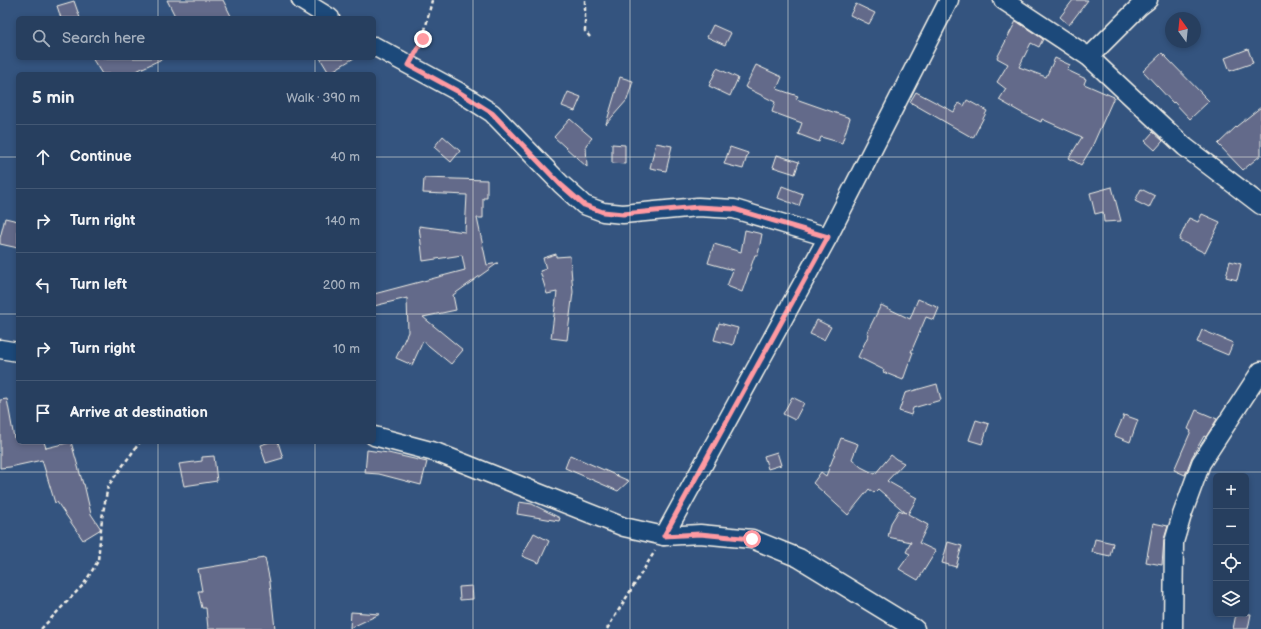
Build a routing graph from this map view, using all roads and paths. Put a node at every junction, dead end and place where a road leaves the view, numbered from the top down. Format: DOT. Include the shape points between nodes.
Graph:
graph roads {
  1 [pos="301,0"];
  2 [pos="432,0"];
  3 [pos="585,0"];
  4 [pos="949,0"];
  5 [pos="1003,0"];
  6 [pos="1148,0"];
  7 [pos="327,16"];
  8 [pos="590,37"];
  9 [pos="376,47"];
  10 [pos="1089,57"];
  11 [pos="409,65"];
  12 [pos="1261,205"];
  13 [pos="828,237"];
  14 [pos="0,349"];
  15 [pos="16,352"];
  16 [pos="1261,372"];
  17 [pos="376,436"];
  18 [pos="139,444"];
  19 [pos="664,536"];
  20 [pos="41,629"];
  21 [pos="607,629"];
  22 [pos="915,629"];
  23 [pos="1173,629"];
  1 -- 7 [label="street"];
  2 -- 11 [label="path" via="423,39"];
  3 -- 8 [label="path" via="585,31"];
  4 -- 13 [label="street"];
  5 -- 10 [label="street"];
  6 -- 10 [label="street"];
  9 -- 11 [label="street"];
  10 -- 12 [label="street" via="1185,147"];
  11 -- 13 [label="street" via="492,113 560,184 584,205 603,212 623,214 698,207 734,209"];
  13 -- 19 [label="street"];
  14 -- 15 [label="street"];
  16 -- 23 [label="street" via="1201,463 1182,515 1174,542"];
  17 -- 19 [label="street" via="438,452 624,527"];
  18 -- 20 [label="path" via="108,486 98,561 84,584"];
  19 -- 21 [label="path"];
  19 -- 22 [label="street" via="700,534 752,539 799,558"];
}
